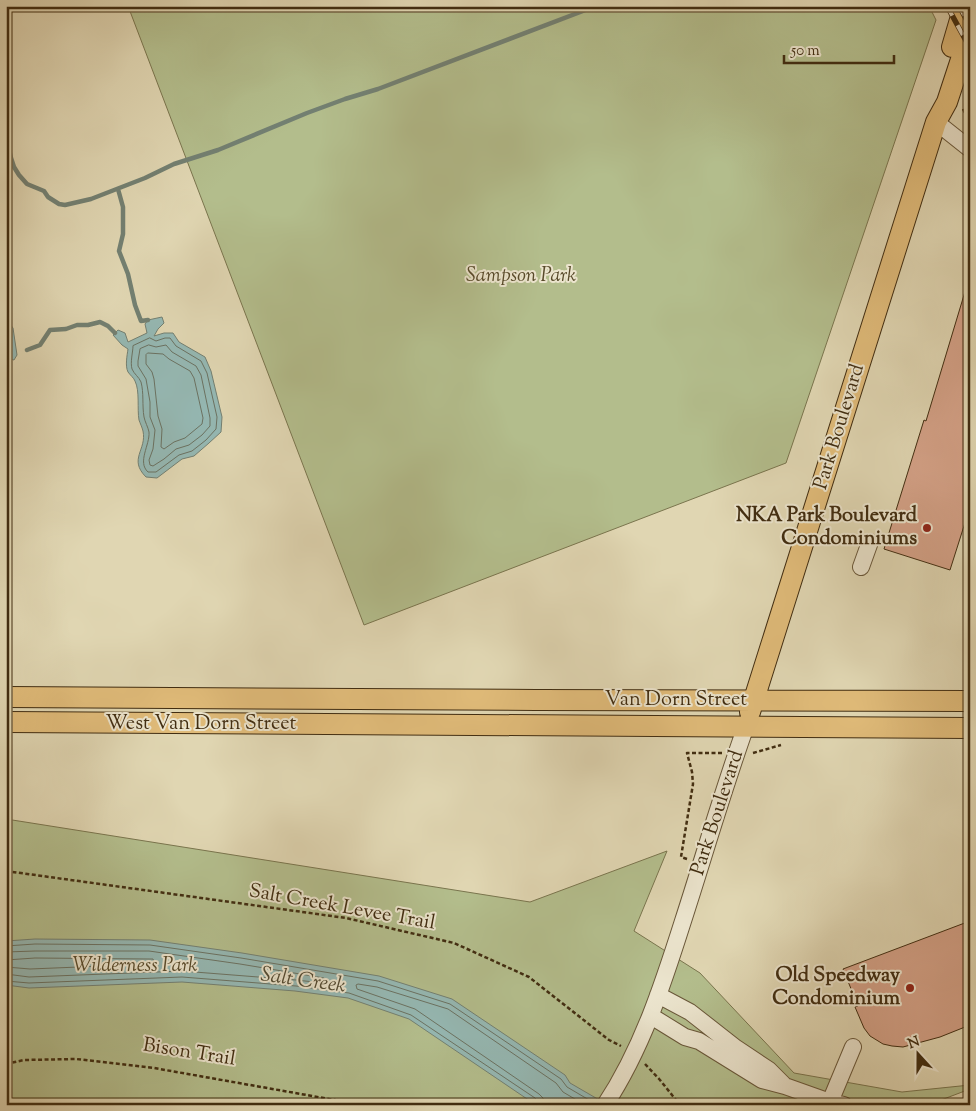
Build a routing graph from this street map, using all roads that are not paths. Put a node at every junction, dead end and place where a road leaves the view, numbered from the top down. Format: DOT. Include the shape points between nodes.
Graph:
graph roads {
  1 [pos="964,6"];
  2 [pos="970,32"];
  3 [pos="936,122"];
  4 [pos="970,149"];
  5 [pos="870,542"];
  6 [pos="861,567"];
  7 [pos="6,697"];
  8 [pos="383,699"];
  9 [pos="753,700"];
  10 [pos="970,701"];
  11 [pos="6,722"];
  12 [pos="395,725"];
  13 [pos="746,726"];
  14 [pos="970,728"];
  15 [pos="658,995"];
  16 [pos="650,1016"];
  17 [pos="853,1046"];
  18 [pos="785,1086"];
  19 [pos="837,1103"];
  20 [pos="605,1105"];
  1 -- 3 [label="main road, Park Boulevard" via="936,99"];
  2 -- 3 [label="main road, Park Boulevard" via="948,102"];
  3 -- 4 [label="street"];
  3 -- 9 [label="main road, Park Boulevard"];
  5 -- 6 [label="street"];
  7 -- 8 [label="main road, West Van Dorn Street"];
  8 -- 9 [label="main road, Van Dorn Street"];
  9 -- 10 [label="main road, Van Dorn Street"];
  9 -- 13 [label="main road, Park Boulevard"];
  11 -- 12 [label="main road, West Van Dorn Street"];
  12 -- 13 [label="main road, Van Dorn Street"];
  13 -- 14 [label="main road, Van Dorn Street"];
  13 -- 15 [label="street, Park Boulevard"];
  15 -- 16 [label="street, Park Boulevard"];
  15 -- 18 [label="street" via="690,1012 769,1070"];
  16 -- 18 [label="street" via="685,1037 699,1041 762,1080"];
  16 -- 20 [label="street"];
  17 -- 19 [label="street"];
  18 -- 19 [label="street"];
}
